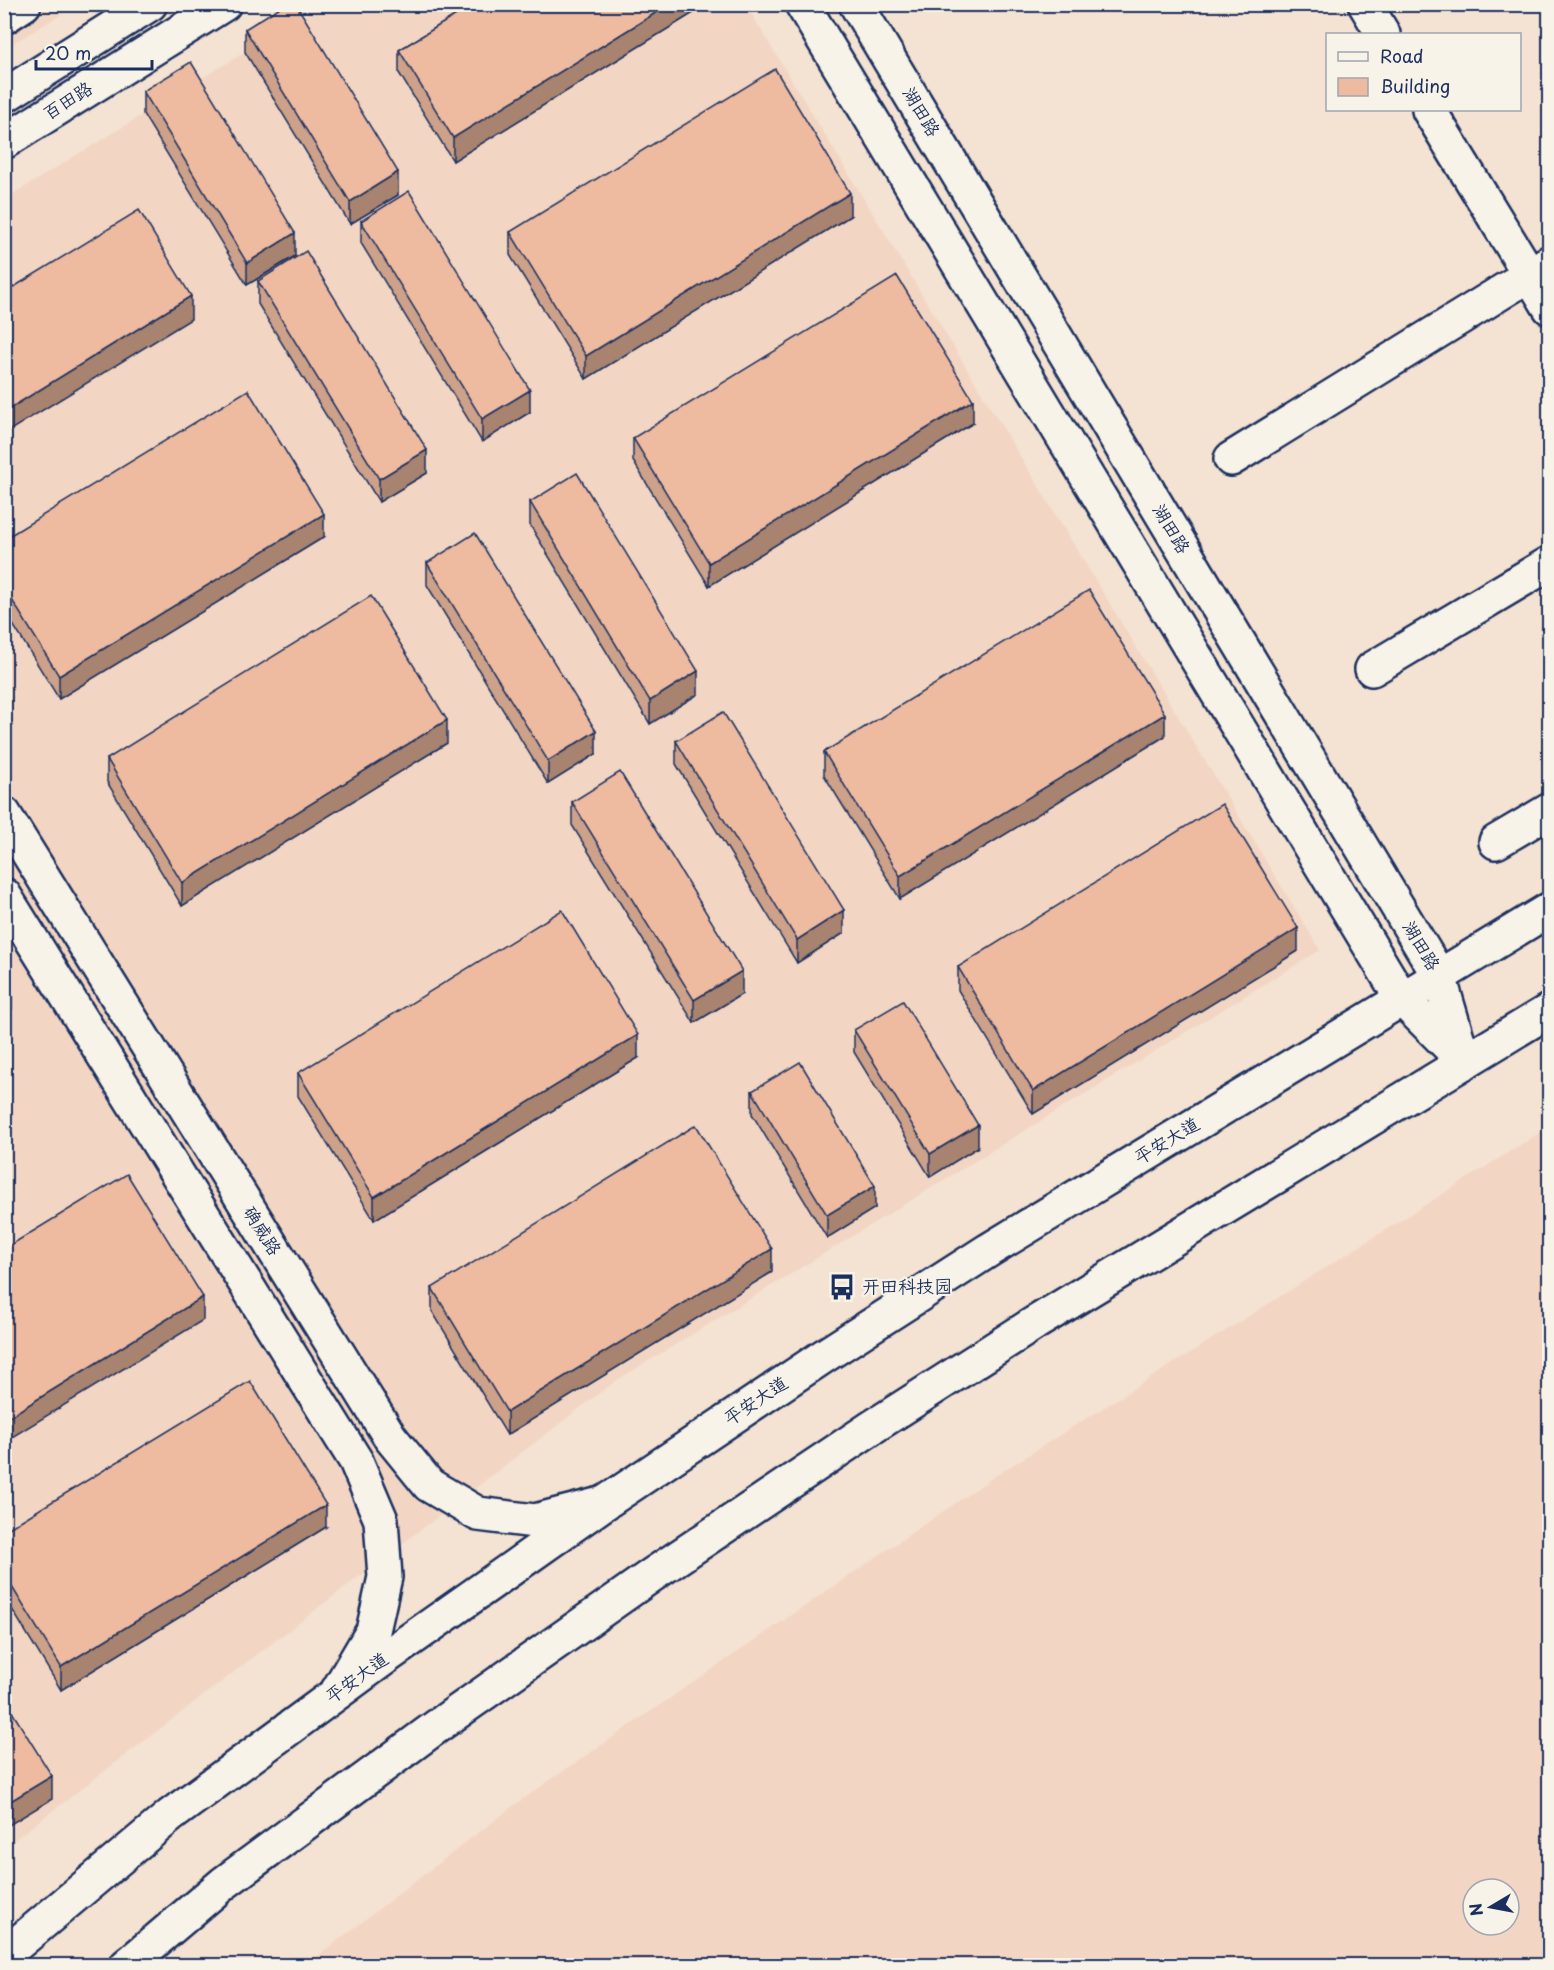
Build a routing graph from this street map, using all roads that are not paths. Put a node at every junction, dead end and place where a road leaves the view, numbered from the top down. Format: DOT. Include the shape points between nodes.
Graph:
graph roads {
  1 [pos="24,4"];
  2 [pos="150,4"];
  3 [pos="224,4"];
  4 [pos="802,4"];
  5 [pos="856,4"];
  6 [pos="1365,4"];
  7 [pos="4,17"];
  8 [pos="1382,33"];
  9 [pos="4,96"];
  10 [pos="1430,111"];
  11 [pos="4,142"];
  12 [pos="1540,269"];
  13 [pos="1550,308"];
  14 [pos="1231,459"];
  15 [pos="1550,563"];
  16 [pos="1372,669"];
  17 [pos="1550,810"];
  18 [pos="4,814"];
  19 [pos="1496,842"];
  20 [pos="4,895"];
  21 [pos="1550,909"];
  22 [pos="1439,976"];
  23 [pos="1402,999"];
  24 [pos="1550,1010"];
  25 [pos="1465,1062"];
  26 [pos="603,1504"];
  27 [pos="337,1692"];
  28 [pos="4,1955"];
  29 [pos="126,1965"];
  1 -- 7 [label="street"];
  2 -- 9 [label="street"];
  3 -- 11 [label="street, 百田路"];
  4 -- 23 [label="street"];
  5 -- 22 [label="street, 湖田路"];
  6 -- 8 [label="street"];
  10 -- 12 [label="street"];
  12 -- 13 [label="street"];
  12 -- 14 [label="street"];
  15 -- 16 [label="street"];
  17 -- 19 [label="street"];
  18 -- 26 [label="street, 确威路" via="390,1437 429,1485 478,1514 535,1521"];
  20 -- 27 [label="street" via="356,1461 381,1520 385,1577 373,1631"];
  21 -- 22 [label="street, 平安大道"];
  22 -- 23 [label="street, 平安大道"];
  22 -- 25 [label="street, 湖田路"];
  23 -- 25 [label="street"];
  23 -- 26 [label="street, 平安大道" via="989,1250"];
  24 -- 25 [label="street"];
  25 -- 29 [label="street" via="1026,1330 652,1575 436,1726 224,1882"];
  26 -- 27 [label="street, 平安大道"];
  27 -- 28 [label="street, 平安大道" via="171,1815"];
}
